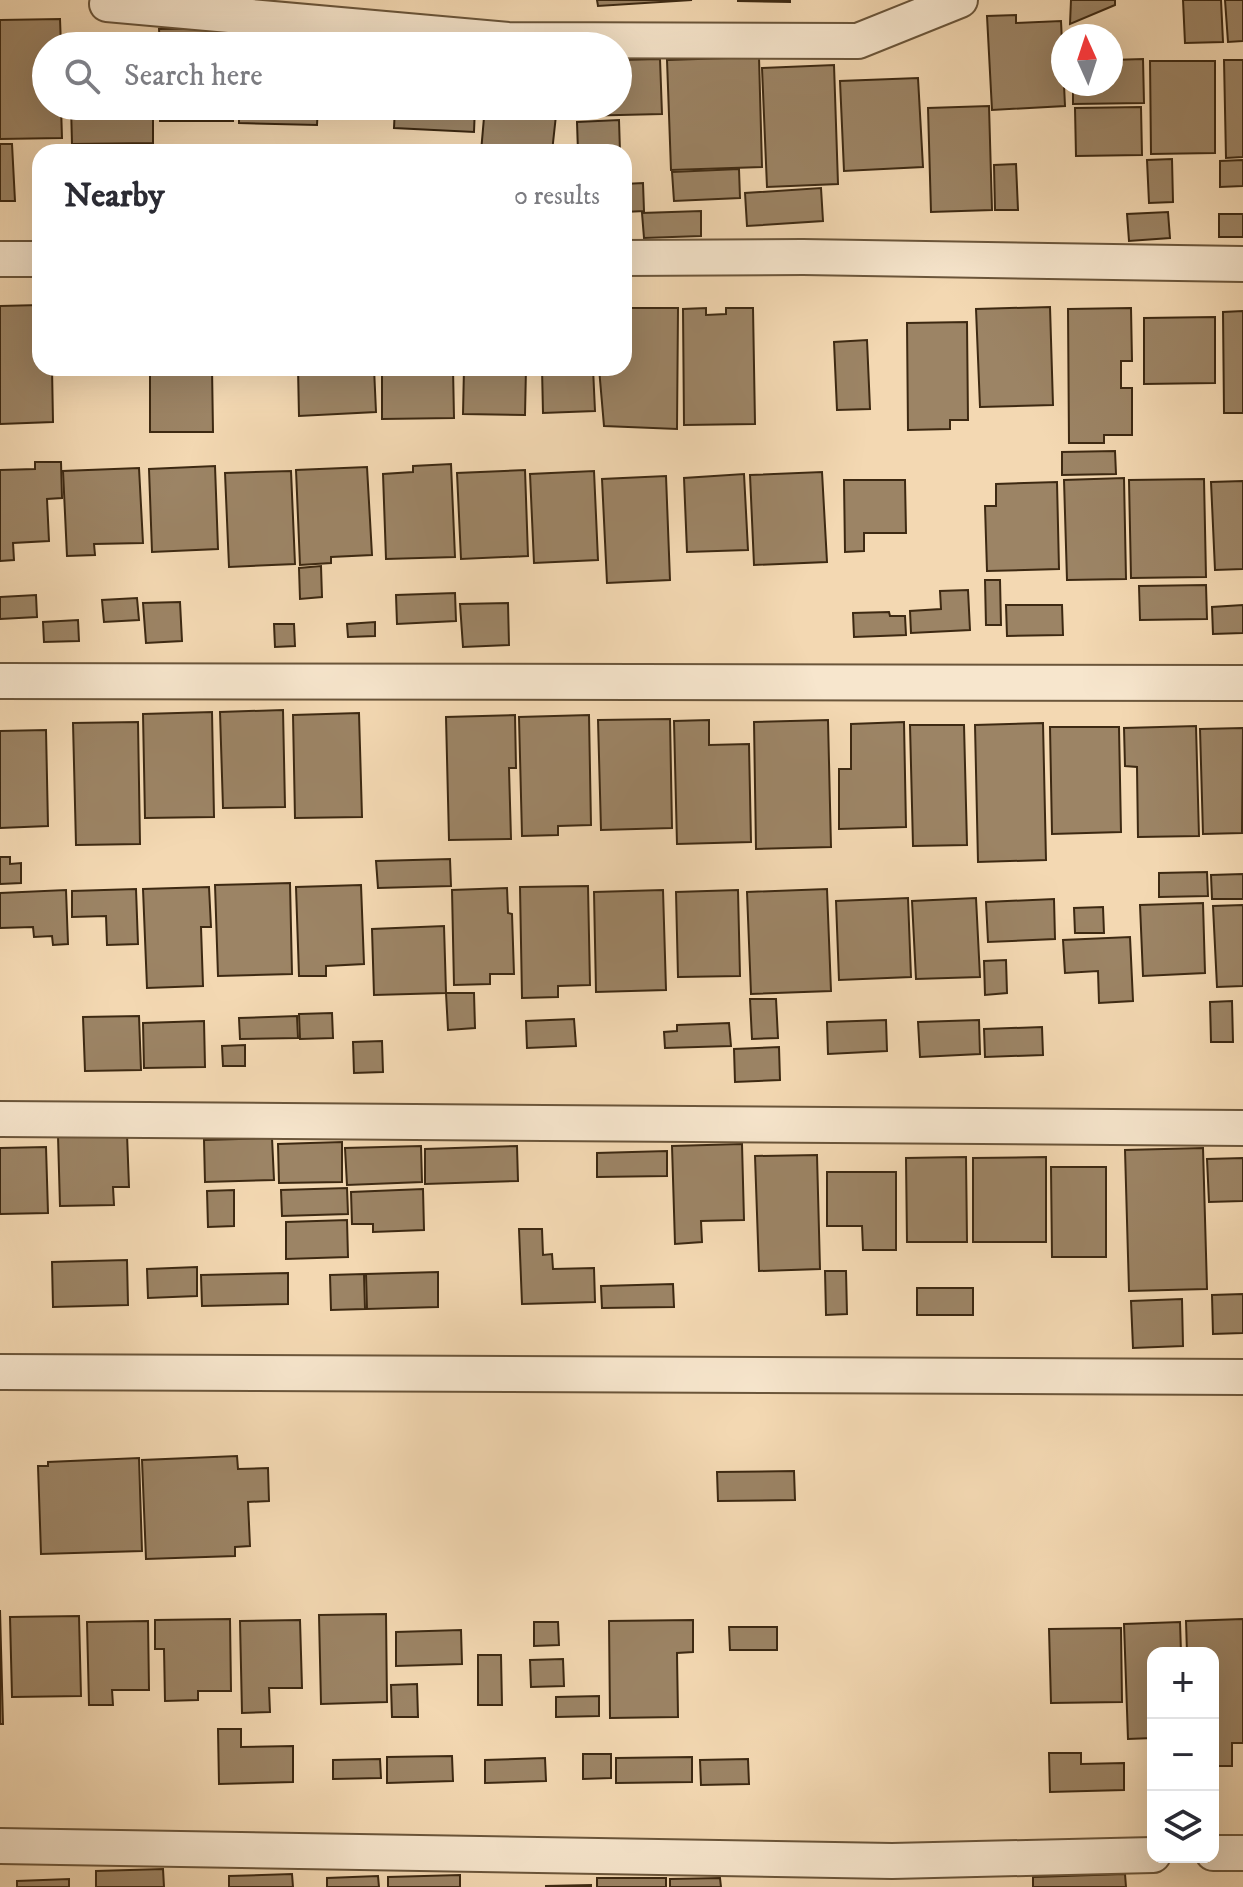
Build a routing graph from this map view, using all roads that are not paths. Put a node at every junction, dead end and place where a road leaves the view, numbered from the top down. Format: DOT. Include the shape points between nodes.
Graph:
graph roads {
  1 [pos="960,0"];
  2 [pos="107,4"];
  3 [pos="419,32"];
  4 [pos="632,40"];
  5 [pos="632,258"];
  6 [pos="0,259"];
  7 [pos="32,259"];
  8 [pos="1243,264"];
  9 [pos="0,681"];
  10 [pos="1243,683"];
  11 [pos="0,1119"];
  12 [pos="1243,1128"];
  13 [pos="0,1372"];
  14 [pos="1243,1377"];
  15 [pos="0,1846"];
  16 [pos="1219,1853"];
  17 [pos="1243,1853"];
  18 [pos="1147,1855"];
  1 -- 4 [label="street" via="858,41"];
  2 -- 3 [label="street"];
  5 -- 8 [label="street"];
  6 -- 7 [label="street"];
  9 -- 10 [label="street"];
  11 -- 12 [label="street"];
  13 -- 14 [label="street"];
  15 -- 18 [label="street" via="892,1861"];
  16 -- 17 [label="street"];
}
